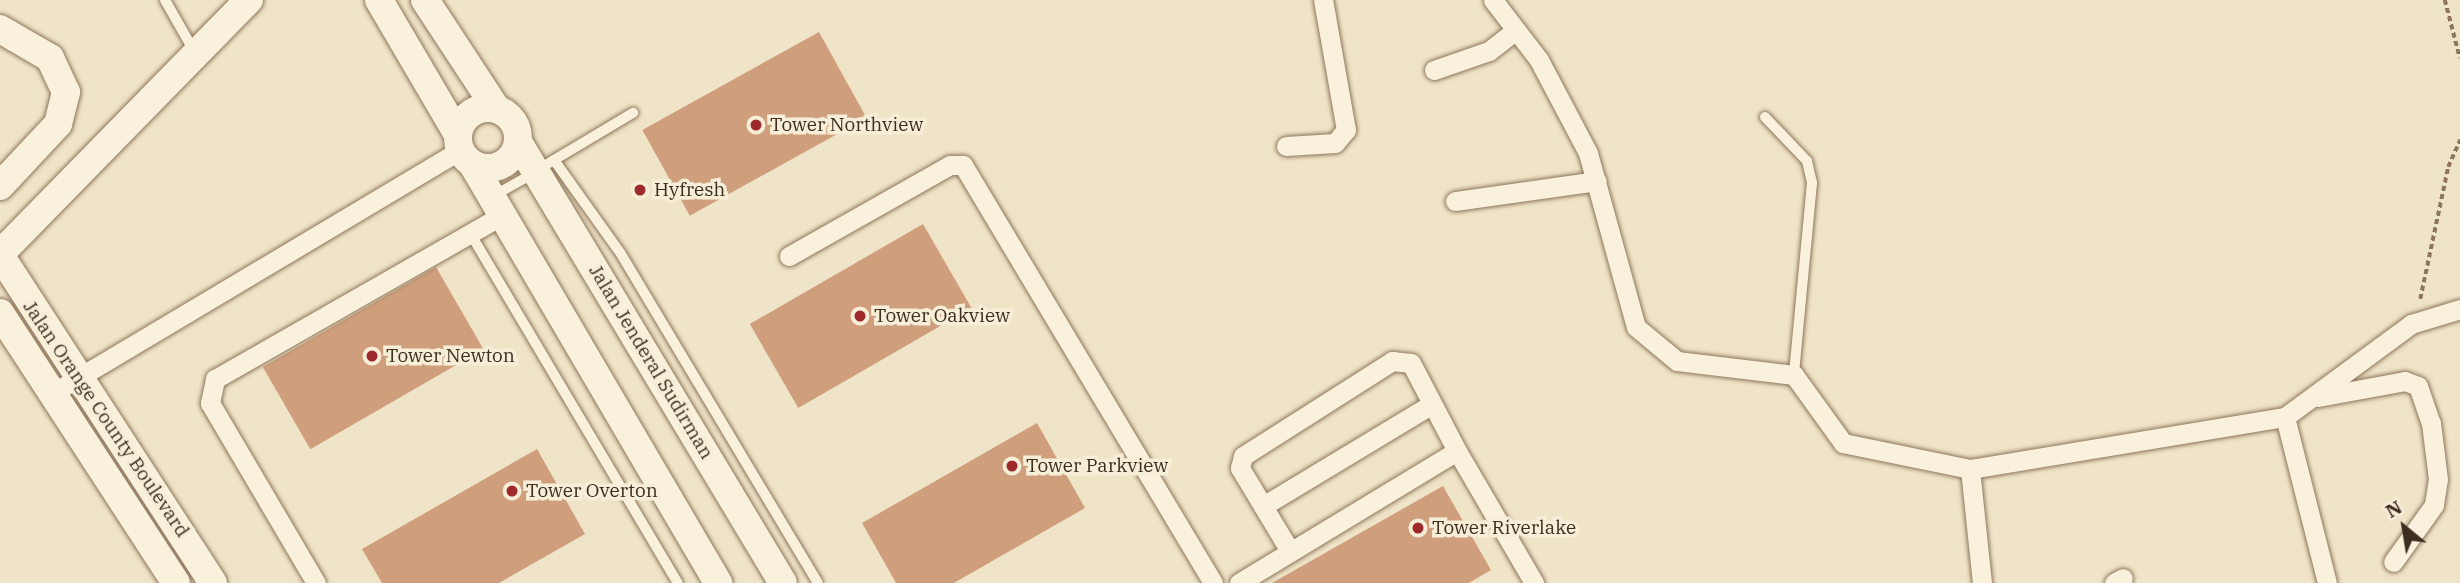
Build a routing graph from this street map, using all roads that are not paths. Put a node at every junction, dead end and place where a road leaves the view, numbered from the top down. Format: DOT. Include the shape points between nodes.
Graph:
graph roads {
  1 [pos="165,0"];
  2 [pos="379,0"];
  3 [pos="425,0"];
  4 [pos="1323,0"];
  5 [pos="1493,0"];
  6 [pos="249,3"];
  7 [pos="0,29"];
  8 [pos="1516,30"];
  9 [pos="194,51"];
  10 [pos="1434,70"];
  11 [pos="496,108"];
  12 [pos="633,113"];
  13 [pos="1765,117"];
  14 [pos="519,142"];
  15 [pos="1286,146"];
  16 [pos="463,149"];
  17 [pos="546,165"];
  18 [pos="1597,181"];
  19 [pos="0,186"];
  20 [pos="1455,201"];
  21 [pos="497,206"];
  22 [pos="470,233"];
  23 [pos="789,256"];
  24 [pos="4,262"];
  25 [pos="2460,309"];
  26 [pos="0,313"];
  27 [pos="75,375"];
  28 [pos="1794,375"];
  29 [pos="51,394"];
  30 [pos="2314,397"];
  31 [pos="1432,404"];
  32 [pos="2286,417"];
  33 [pos="1458,452"];
  34 [pos="1970,469"];
  35 [pos="1263,506"];
  36 [pos="1290,551"];
  37 [pos="2393,562"];
  38 [pos="176,583"];
  39 [pos="213,583"];
  40 [pos="316,583"];
  41 [pos="678,583"];
  42 [pos="718,583"];
  43 [pos="783,583"];
  44 [pos="818,583"];
  45 [pos="1213,583"];
  46 [pos="1238,583"];
  47 [pos="1534,583"];
  48 [pos="1982,583"];
  49 [pos="2327,583"];
  1 -- 9 [label="lane"];
  2 -- 16 [label="street"];
  3 -- 11 [label="street"];
  4 -- 15 [label="street" via="1346,130 1335,143"];
  5 -- 8 [label="street"];
  6 -- 9 [label="street"];
  7 -- 19 [label="street" via="50,58 66,92 58,124"];
  8 -- 10 [label="street" via="1489,51"];
  8 -- 18 [label="street" via="1539,60"];
  9 -- 24 [label="street"];
  11 -- 14 [label="street" via="513,121"];
  11 -- 16 [label="street" via="471,112"];
  12 -- 17 [label="lane"];
  13 -- 28 [label="lane" via="1807,161 1812,183"];
  14 -- 16 [label="street" via="502,165"];
  14 -- 17 [label="street, Jalan Jenderal Sudirman"];
  16 -- 21 [label="street"];
  16 -- 27 [label="street"];
  17 -- 21 [label="lane"];
  17 -- 43 [label="street, Jalan Jenderal Sudirman"];
  17 -- 44 [label="lane" via="621,254"];
  18 -- 20 [label="street"];
  18 -- 28 [label="street" via="1624,300 1654,348 1700,366 1772,368"];
  21 -- 22 [label="street"];
  21 -- 42 [label="street"];
  22 -- 40 [label="street" via="215,379 210,403"];
  22 -- 41 [label="lane"];
  23 -- 45 [label="street" via="950,165 963,165"];
  24 -- 27 [label="street, Jalan Orange County Boulevard"];
  25 -- 30 [label="street" via="2411,324"];
  26 -- 29 [label="street, Jalan Orange County Boulevard"];
  27 -- 29 [label="street"];
  27 -- 39 [label="street, Jalan Orange County Boulevard"];
  28 -- 34 [label="street" via="1843,443"];
  29 -- 38 [label="street, Jalan Orange County Boulevard"];
  30 -- 32 [label="street"];
  30 -- 37 [label="street" via="2405,381 2418,386 2431,423 2438,479 2434,505"];
  31 -- 33 [label="street"];
  31 -- 35 [label="street"];
  31 -- 35 [label="street" via="1411,363 1392,361 1243,456 1240,468"];
  32 -- 34 [label="street"];
  32 -- 49 [label="street"];
  33 -- 36 [label="street"];
  33 -- 47 [label="street"];
  34 -- 48 [label="street"];
  35 -- 36 [label="street"];
  36 -- 46 [label="street"];
}
